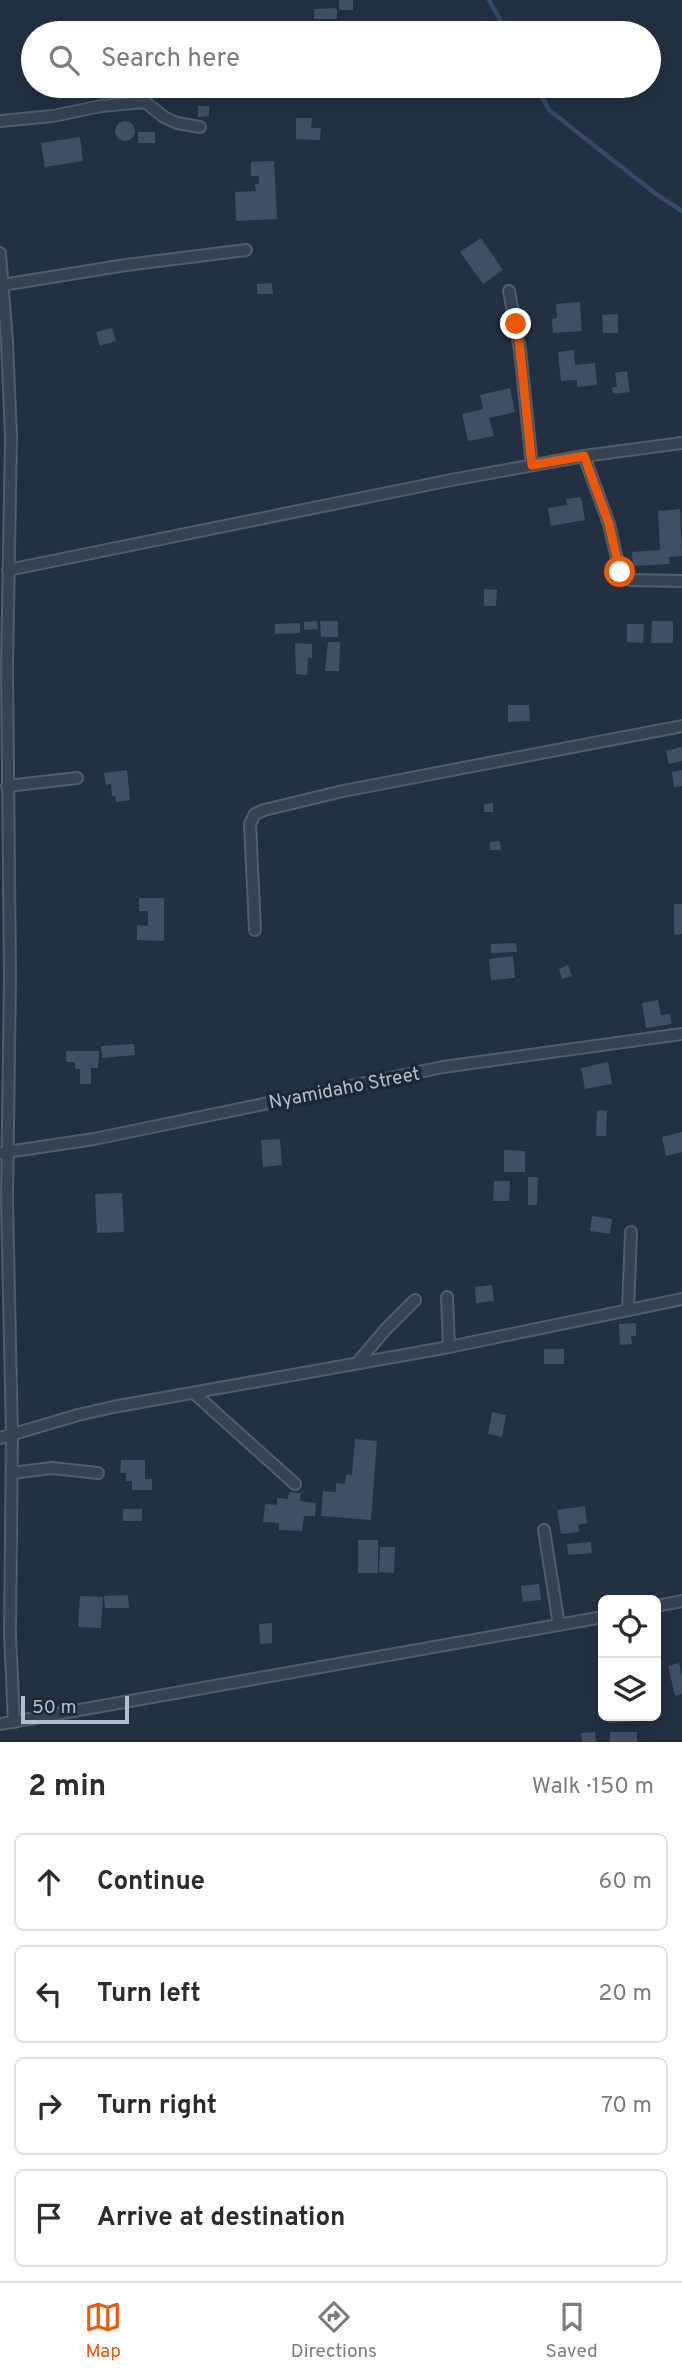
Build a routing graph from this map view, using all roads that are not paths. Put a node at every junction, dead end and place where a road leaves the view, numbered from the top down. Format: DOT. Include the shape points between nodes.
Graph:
graph roads {
  1 [pos="0,121"];
  2 [pos="200,127"];
  3 [pos="246,250"];
  4 [pos="0,253"];
  5 [pos="1,280"];
  6 [pos="509,291"];
  7 [pos="682,443"];
  8 [pos="584,456"];
  9 [pos="532,465"];
  10 [pos="8,570"];
  11 [pos="682,581"];
  12 [pos="682,726"];
  13 [pos="77,778"];
  14 [pos="8,786"];
  15 [pos="4,860"];
  16 [pos="255,930"];
  17 [pos="682,1034"];
  18 [pos="4,1152"];
  19 [pos="631,1232"];
  20 [pos="447,1297"];
  21 [pos="682,1299"];
  22 [pos="415,1300"];
  23 [pos="628,1310"];
  24 [pos="449,1347"];
  25 [pos="357,1363"];
  26 [pos="195,1394"];
  27 [pos="12,1435"];
  28 [pos="0,1438"];
  29 [pos="12,1473"];
  30 [pos="98,1473"];
  31 [pos="295,1484"];
  32 [pos="544,1530"];
  33 [pos="682,1601"];
  34 [pos="661,1605"];
  35 [pos="598,1618"];
  36 [pos="559,1625"];
  37 [pos="14,1722"];
  38 [pos="0,1724"];
  1 -- 2 [label="street" via="145,102 177,123"];
  3 -- 5 [label="street"];
  4 -- 5 [label="street"];
  5 -- 10 [label="street" via="11,437"];
  6 -- 9 [label="street"];
  7 -- 8 [label="street"];
  8 -- 9 [label="street"];
  8 -- 11 [label="street" via="609,524 620,572 631,580"];
  9 -- 10 [label="street"];
  10 -- 14 [label="street"];
  12 -- 16 [label="street" via="343,791 255,814 250,824"];
  13 -- 14 [label="street"];
  14 -- 15 [label="street"];
  15 -- 18 [label="street" via="10,1027"];
  17 -- 18 [label="street, Nyamidaho Street" via="443,1067 94,1139"];
  18 -- 27 [label="street"];
  19 -- 23 [label="street"];
  20 -- 24 [label="street"];
  21 -- 23 [label="street"];
  22 -- 25 [label="street"];
  23 -- 24 [label="street"];
  24 -- 25 [label="street"];
  25 -- 26 [label="street"];
  26 -- 27 [label="street" via="78,1415"];
  26 -- 31 [label="street"];
  27 -- 28 [label="street"];
  27 -- 29 [label="street"];
  29 -- 30 [label="street" via="52,1468"];
  29 -- 37 [label="street"];
  32 -- 36 [label="street"];
  33 -- 34 [label="street"];
  35 -- 36 [label="street"];
  36 -- 37 [label="street"];
  37 -- 38 [label="street"];
}
